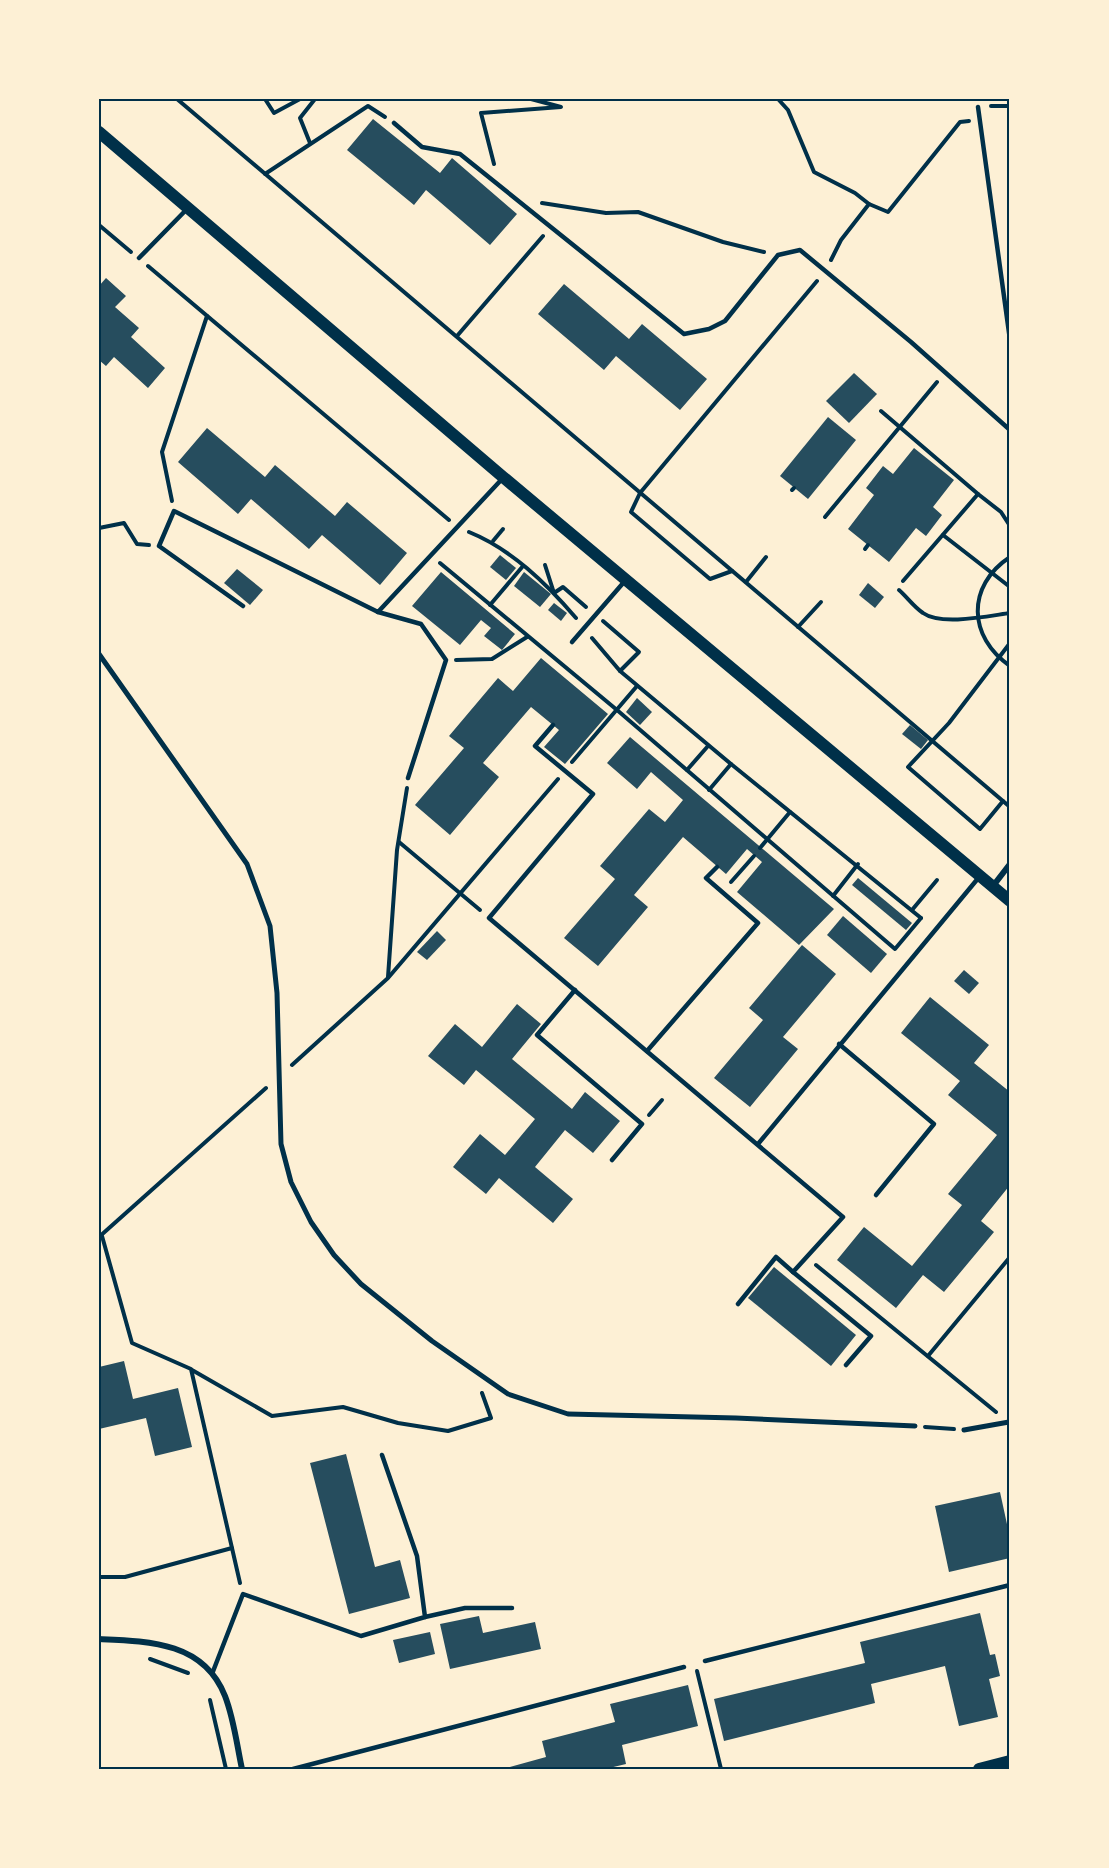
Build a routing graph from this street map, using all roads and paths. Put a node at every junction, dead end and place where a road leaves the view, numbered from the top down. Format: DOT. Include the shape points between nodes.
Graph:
graph roads {
  1 [pos="177,99"];
  2 [pos="266,99"];
  3 [pos="300,99"];
  4 [pos="315,99"];
  5 [pos="531,99"];
  6 [pos="778,99"];
  7 [pos="1010,106"];
  8 [pos="978,107"];
  9 [pos="394,123"];
  10 [pos="99,132"];
  11 [pos="310,143"];
  12 [pos="265,174"];
  13 [pos="500,185"];
  14 [pos="518,201"];
  15 [pos="869,204"];
  16 [pos="188,208"];
  17 [pos="99,225"];
  18 [pos="550,227"];
  19 [pos="778,255"];
  20 [pos="832,257"];
  21 [pos="139,258"];
  22 [pos="826,270"];
  23 [pos="207,316"];
  24 [pos="458,336"];
  25 [pos="1010,340"];
  26 [pos="945,372"];
  27 [pos="881,411"];
  28 [pos="900,427"];
  29 [pos="1010,430"];
  30 [pos="503,477"];
  31 [pos="640,493"];
  32 [pos="978,494"];
  33 [pos="174,511"];
  34 [pos="825,517"];
  35 [pos="1010,526"];
  36 [pos="458,527"];
  37 [pos="99,528"];
  38 [pos="503,529"];
  39 [pos="943,535"];
  40 [pos="493,542"];
  41 [pos="159,546"];
  42 [pos="766,557"];
  43 [pos="1010,557"];
  44 [pos="544,565"];
  45 [pos="523,566"];
  46 [pos="447,569"];
  47 [pos="732,571"];
  48 [pos="991,572"];
  49 [pos="626,580"];
  50 [pos="903,581"];
  51 [pos="746,582"];
  52 [pos="1010,587"];
  53 [pos="899,590"];
  54 [pos="821,602"];
  55 [pos="490,605"];
  56 [pos="243,606"];
  57 [pos="592,611"];
  58 [pos="378,612"];
  59 [pos="1010,613"];
  60 [pos="977,617"];
  61 [pos="601,619"];
  62 [pos="798,627"];
  63 [pos="527,637"];
  64 [pos="572,642"];
  65 [pos="1010,643"];
  66 [pos="99,654"];
  67 [pos="997,658"];
  68 [pos="446,660"];
  69 [pos="1010,666"];
  70 [pos="620,671"];
  71 [pos="637,686"];
  72 [pos="616,710"];
  73 [pos="553,725"];
  74 [pos="931,740"];
  75 [pos="731,764"];
  76 [pos="687,770"];
  77 [pos="565,771"];
  78 [pos="408,778"];
  79 [pos="709,790"];
  80 [pos="1003,801"];
  81 [pos="1010,807"];
  82 [pos="790,812"];
  83 [pos="766,840"];
  84 [pos="399,842"];
  85 [pos="760,848"];
  86 [pos="754,856"];
  87 [pos="858,864"];
  88 [pos="1010,864"];
  89 [pos="717,867"];
  90 [pos="980,876"];
  91 [pos="937,880"];
  92 [pos="992,886"];
  93 [pos="722,892"];
  94 [pos="460,893"];
  95 [pos="832,896"];
  96 [pos="1010,901"];
  97 [pos="912,910"];
  98 [pos="489,918"];
  99 [pos="921,918"];
  100 [pos="935,929"];
  101 [pos="388,978"];
  102 [pos="575,990"];
  103 [pos="839,1044"];
  104 [pos="647,1052"];
  105 [pos="291,1065"];
  106 [pos="273,1081"];
  107 [pos="662,1100"];
  108 [pos="642,1124"];
  109 [pos="758,1144"];
  110 [pos="612,1160"];
  111 [pos="876,1195"];
  112 [pos="101,1237"];
  113 [pos="806,1257"];
  114 [pos="1010,1257"];
  115 [pos="794,1272"];
  116 [pos="738,1304"];
  117 [pos="928,1356"];
  118 [pos="846,1365"];
  119 [pos="191,1369"];
  120 [pos="474,1370"];
  121 [pos="1009,1424"];
  122 [pos="915,1426"];
  123 [pos="964,1430"];
  124 [pos="382,1455"];
  125 [pos="232,1548"];
  126 [pos="99,1577"];
  127 [pos="1010,1585"];
  128 [pos="243,1594"];
  129 [pos="512,1608"];
  130 [pos="425,1617"];
  131 [pos="99,1639"];
  132 [pos="142,1656"];
  133 [pos="705,1662"];
  134 [pos="696,1664"];
  135 [pos="684,1667"];
  136 [pos="213,1674"];
  137 [pos="194,1675"];
  138 [pos="207,1689"];
  139 [pos="1010,1761"];
  140 [pos="226,1769"];
  141 [pos="242,1769"];
  142 [pos="293,1769"];
  143 [pos="721,1769"];
  144 [pos="979,1769"];
  1 -- 12 [label="path"];
  2 -- 3 [label="path" via="274,113"];
  4 -- 11 [label="path" via="300,118"];
  5 -- 13 [label="path" via="561,107 481,113"];
  6 -- 15 [label="path" via="788,110 814,172"];
  7 -- 8 [label="path"];
  8 -- 15 [label="path" via="970,121 960,122 888,212"];
  8 -- 25 [label="lane"];
  9 -- 11 [label="path" via="368,106"];
  9 -- 13 [label="lane" via="422,147 460,154"];
  10 -- 16 [label="main road"];
  11 -- 12 [label="path"];
  12 -- 24 [label="path"];
  13 -- 14 [label="lane"];
  14 -- 18 [label="lane"];
  14 -- 19 [label="path" via="524,198 606,213 638,212 723,242"];
  15 -- 20 [label="path"];
  16 -- 21 [label="lane"];
  16 -- 30 [label="main road"];
  17 -- 21 [label="path"];
  18 -- 19 [label="lane" via="684,334 725,321"];
  18 -- 24 [label="path"];
  19 -- 22 [label="lane" via="800,250"];
  21 -- 23 [label="path"];
  22 -- 26 [label="lane"];
  22 -- 31 [label="path"];
  23 -- 33 [label="path" via="162,452"];
  23 -- 36 [label="path"];
  24 -- 31 [label="path"];
  26 -- 28 [label="path"];
  26 -- 29 [label="lane"];
  27 -- 28 [label="path"];
  28 -- 32 [label="path"];
  28 -- 34 [label="path"];
  30 -- 36 [label="lane"];
  30 -- 49 [label="main road"];
  31 -- 47 [label="path"];
  31 -- 47 [label="path" via="631,512 701,572 710,579"];
  32 -- 35 [label="path"];
  32 -- 39 [label="path"];
  33 -- 41 [label="lane"];
  33 -- 58 [label="lane"];
  36 -- 58 [label="lane"];
  37 -- 41 [label="path" via="124,523 137,544"];
  38 -- 40 [label="path"];
  39 -- 48 [label="path"];
  39 -- 50 [label="path"];
  41 -- 56 [label="lane"];
  42 -- 51 [label="path"];
  43 -- 48 [label="path"];
  44 -- 57 [label="path" via="554,593 563,587"];
  45 -- 55 [label="path"];
  46 -- 55 [label="path"];
  47 -- 51 [label="path"];
  48 -- 52 [label="path"];
  48 -- 60 [label="path" via="978,601"];
  49 -- 64 [label="lane"];
  49 -- 90 [label="main road"];
  51 -- 62 [label="path"];
  53 -- 60 [label="path" via="924,614"];
  54 -- 62 [label="path"];
  55 -- 63 [label="path"];
  58 -- 68 [label="lane" via="421,624"];
  59 -- 60 [label="path"];
  60 -- 67 [label="path" via="984,639"];
  61 -- 70 [label="path" via="639,652"];
  62 -- 74 [label="path"];
  63 -- 68 [label="path" via="492,659"];
  63 -- 72 [label="path"];
  65 -- 67 [label="path"];
  66 -- 120 [label="street" via="248,864 270,926 277,993 281,1144 291,1182 311,1222 361,1284"];
  67 -- 69 [label="path"];
  67 -- 74 [label="path" via="949,723"];
  68 -- 78 [label="lane"];
  71 -- 72 [label="path"];
  72 -- 76 [label="path"];
  72 -- 77 [label="path"];
  73 -- 77 [label="lane" via="535,746"];
  74 -- 80 [label="path"];
  74 -- 80 [label="path" via="908,767 980,829"];
  75 -- 76 [label="path" via="708,746"];
  75 -- 79 [label="path"];
  75 -- 82 [label="path"];
  76 -- 79 [label="path"];
  77 -- 94 [label="path"];
  77 -- 98 [label="lane" via="593,794"];
  78 -- 84 [label="path"];
  79 -- 83 [label="path"];
  80 -- 81 [label="path"];
  82 -- 83 [label="path"];
  82 -- 87 [label="path"];
  83 -- 85 [label="path"];
  83 -- 95 [label="path"];
  84 -- 94 [label="path"];
  84 -- 101 [label="path"];
  86 -- 93 [label="path"];
  87 -- 95 [label="path"];
  87 -- 97 [label="path"];
  88 -- 92 [label="street"];
  89 -- 93 [label="lane" via="706,879"];
  90 -- 92 [label="main road"];
  90 -- 100 [label="lane"];
  91 -- 97 [label="path"];
  92 -- 96 [label="main road"];
  93 -- 104 [label="lane" via="758,923"];
  94 -- 98 [label="path"];
  94 -- 101 [label="path"];
  95 -- 99 [label="path" via="896,949"];
  97 -- 99 [label="path"];
  98 -- 102 [label="lane"];
  99 -- 100 [label="path"];
  100 -- 103 [label="lane"];
  101 -- 105 [label="path"];
  102 -- 104 [label="lane"];
  102 -- 108 [label="lane" via="537,1035"];
  103 -- 109 [label="lane"];
  103 -- 111 [label="lane" via="934,1124"];
  104 -- 109 [label="lane"];
  106 -- 112 [label="path"];
  107 -- 108 [label="path"];
  108 -- 110 [label="lane"];
  109 -- 113 [label="lane" via="843,1217"];
  112 -- 119 [label="path" via="132,1343"];
  113 -- 115 [label="lane"];
  113 -- 117 [label="path"];
  114 -- 117 [label="path"];
  115 -- 116 [label="lane" via="776,1257"];
  115 -- 118 [label="lane" via="871,1336"];
  117 -- 121 [label="path"];
  119 -- 120 [label="path" via="272,1416 343,1407 398,1423 448,1431 491,1418"];
  119 -- 125 [label="path"];
  120 -- 122 [label="street" via="508,1394 568,1414"];
  121 -- 123 [label="street"];
  122 -- 123 [label="path"];
  124 -- 130 [label="lane" via="417,1556"];
  125 -- 126 [label="path" via="125,1577"];
  125 -- 128 [label="path"];
  127 -- 133 [label="lane"];
  128 -- 130 [label="lane" via="361,1636"];
  128 -- 136 [label="lane"];
  129 -- 130 [label="lane" via="465,1608"];
  131 -- 136 [label="street" via="188,1652"];
  132 -- 137 [label="path"];
  134 -- 143 [label="path"];
  135 -- 142 [label="lane"];
  136 -- 141 [label="street" via="225,1697"];
  138 -- 140 [label="path"];
  139 -- 144 [label="main road"];
}
